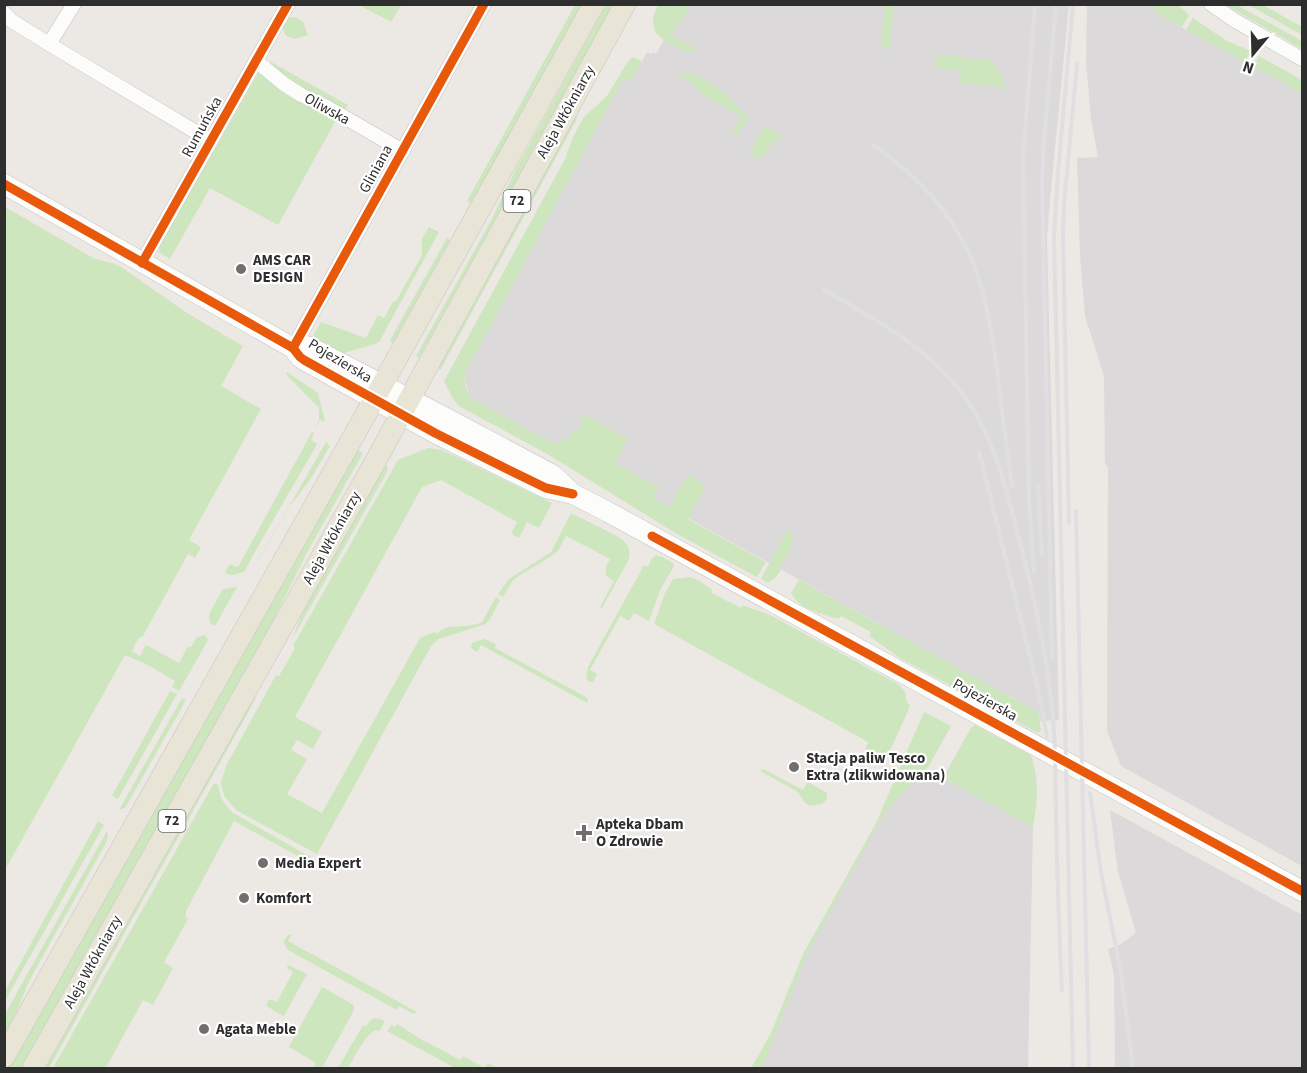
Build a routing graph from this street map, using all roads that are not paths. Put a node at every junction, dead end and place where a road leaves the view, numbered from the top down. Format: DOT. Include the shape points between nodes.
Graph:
graph roads {
  1 [pos="74,4"];
  2 [pos="484,4"];
  3 [pos="594,4"];
  4 [pos="625,4"];
  5 [pos="1211,4"];
  6 [pos="282,7"];
  7 [pos="4,13"];
  8 [pos="49,44"];
  9 [pos="1302,58"];
  10 [pos="256,60"];
  11 [pos="211,141"];
  12 [pos="403,151"];
  13 [pos="4,184"];
  14 [pos="142,263"];
  15 [pos="293,348"];
  16 [pos="378,392"];
  17 [pos="405,406"];
  18 [pos="1302,891"];
  19 [pos="4,1057"];
  20 [pos="33,1068"];
  1 -- 8 [label="street"];
  2 -- 12 [label="street, Gliniana"];
  3 -- 16 [label="main road, Aleja Włókniarzy / 72"];
  4 -- 17 [label="main road, Aleja Włókniarzy / 72"];
  5 -- 9 [label="street"];
  6 -- 10 [label="street, Rumuńska"];
  7 -- 8 [label="street"];
  8 -- 11 [label="street"];
  10 -- 11 [label="street, Rumuńska"];
  10 -- 12 [label="street, Oliwska" via="301,95"];
  11 -- 14 [label="street, Rumuńska"];
  12 -- 15 [label="street, Gliniana"];
  13 -- 14 [label="street, Pojezierska"];
  14 -- 15 [label="street, Pojezierska"];
  15 -- 16 [label="street, Pojezierska" via="310,347"];
  16 -- 17 [label="street, Pojezierska"];
  16 -- 19 [label="main road, Aleja Włókniarzy / 72"];
  17 -- 18 [label="street, Pojezierska" via="442,436 546,488 573,494 608,512"];
  17 -- 20 [label="main road, Aleja Włókniarzy / 72"];
}
